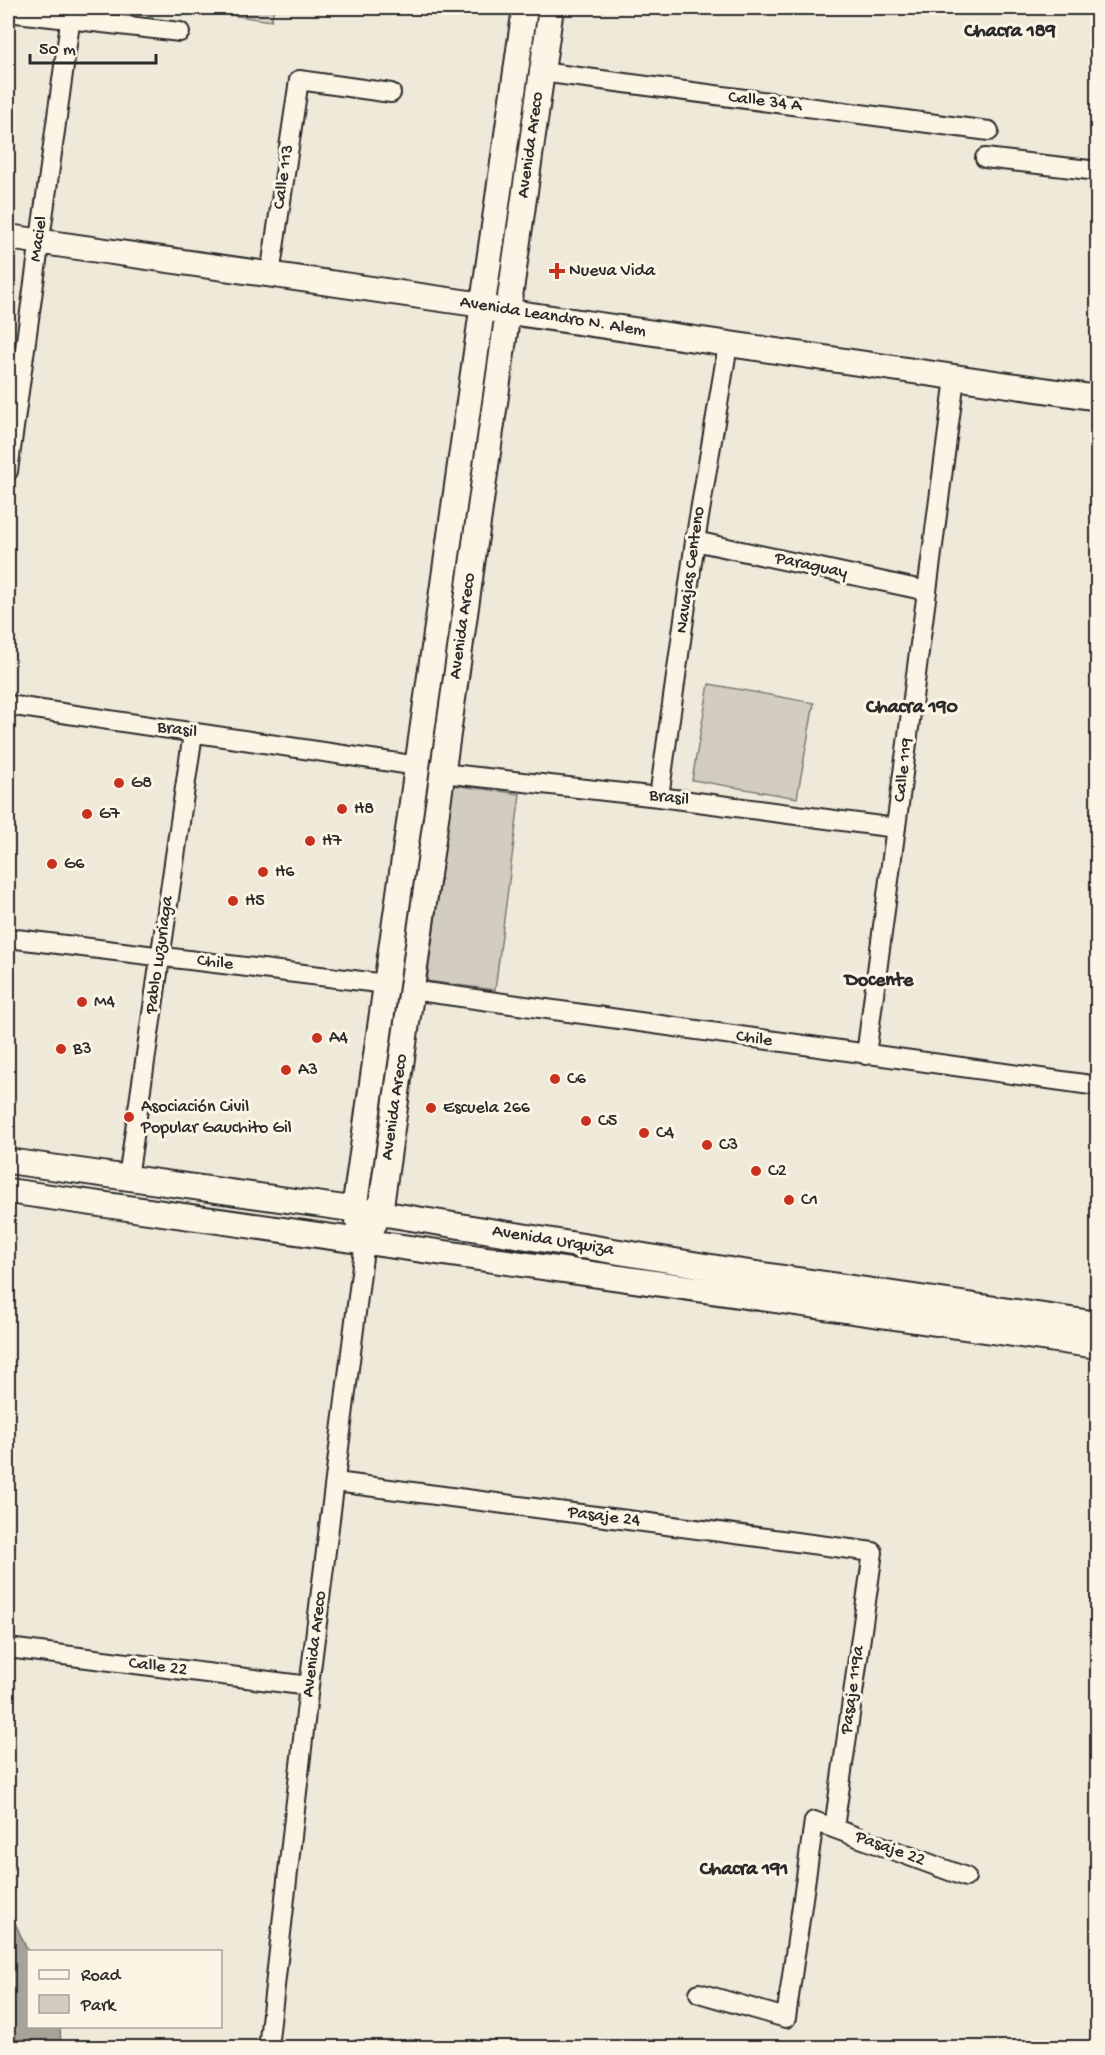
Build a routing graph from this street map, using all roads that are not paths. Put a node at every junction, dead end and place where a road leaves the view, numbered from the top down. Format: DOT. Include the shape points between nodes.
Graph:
graph roads {
  1 [pos="525,8"];
  2 [pos="551,8"];
  3 [pos="8,12"];
  4 [pos="71,14"];
  5 [pos="180,32"];
  6 [pos="542,72"];
  7 [pos="391,93"];
  8 [pos="989,131"];
  9 [pos="985,158"];
  10 [pos="1098,171"];
  11 [pos="8,237"];
  12 [pos="39,242"];
  13 [pos="270,275"];
  14 [pos="483,304"];
  15 [pos="508,311"];
  16 [pos="728,345"];
  17 [pos="955,378"];
  18 [pos="1098,398"];
  19 [pos="8,471"];
  20 [pos="695,541"];
  21 [pos="927,591"];
  22 [pos="8,705"];
  23 [pos="193,733"];
  24 [pos="418,766"];
  25 [pos="442,773"];
  26 [pos="659,797"];
  27 [pos="896,828"];
  28 [pos="8,938"];
  29 [pos="160,956"];
  30 [pos="387,984"];
  31 [pos="411,990"];
  32 [pos="866,1055"];
  33 [pos="1098,1086"];
  34 [pos="8,1161"];
  35 [pos="128,1178"];
  36 [pos="8,1191"];
  37 [pos="354,1210"];
  38 [pos="380,1213"];
  39 [pos="365,1241"];
  40 [pos="1098,1324"];
  41 [pos="1098,1346"];
  42 [pos="336,1482"];
  43 [pos="873,1552"];
  44 [pos="8,1648"];
  45 [pos="309,1686"];
  46 [pos="834,1828"];
  47 [pos="966,1877"];
  48 [pos="699,1993"];
  49 [pos="268,2048"];
  1 -- 14 [label="main road, Avenida Areco"];
  2 -- 6 [label="main road, Avenida Areco"];
  3 -- 4 [label="street"];
  4 -- 5 [label="street"];
  4 -- 12 [label="street, Maciel"];
  6 -- 8 [label="street, Calle 34 A"];
  6 -- 15 [label="main road, Avenida Areco"];
  7 -- 13 [label="street, Calle 113" via="299,80"];
  9 -- 10 [label="street"];
  11 -- 12 [label="main road, Avenida Leandro N. Alem"];
  12 -- 13 [label="main road, Avenida Leandro N. Alem"];
  12 -- 19 [label="street, Maciel"];
  13 -- 14 [label="main road, Avenida Leandro N. Alem"];
  14 -- 15 [label="main road, Avenida Leandro N. Alem"];
  14 -- 24 [label="main road, Avenida Areco"];
  15 -- 16 [label="main road, Avenida Leandro N. Alem"];
  15 -- 25 [label="main road, Avenida Areco"];
  16 -- 17 [label="main road, Avenida Leandro N. Alem"];
  16 -- 20 [label="street, Navajas Centeno"];
  17 -- 18 [label="main road, Avenida Leandro N. Alem"];
  17 -- 21 [label="street, Calle 119"];
  20 -- 21 [label="street, Paraguay"];
  20 -- 26 [label="street, Navajas Centeno"];
  21 -- 27 [label="street, Calle 119"];
  22 -- 23 [label="street, Brasil"];
  23 -- 24 [label="street, Brasil"];
  23 -- 29 [label="street, Pablo Luzuriaga"];
  24 -- 30 [label="main road, Avenida Areco"];
  25 -- 26 [label="street, Brasil"];
  25 -- 31 [label="main road, Avenida Areco"];
  26 -- 27 [label="street, Brasil"];
  27 -- 32 [label="street, Calle 119"];
  28 -- 29 [label="street, Chile"];
  29 -- 30 [label="street, Chile"];
  29 -- 35 [label="street, Pablo Luzuriaga"];
  30 -- 37 [label="main road, Avenida Areco"];
  31 -- 32 [label="street, Chile"];
  31 -- 38 [label="main road, Avenida Areco"];
  32 -- 33 [label="street, Chile"];
  34 -- 35 [label="main road, Avenida Urquiza"];
  35 -- 37 [label="main road, Avenida Urquiza"];
  36 -- 39 [label="main road, Avenida Urquiza"];
  37 -- 38 [label="main road, Avenida Urquiza"];
  37 -- 39 [label="main road, Avenida Areco"];
  38 -- 39 [label="main road, Avenida Areco"];
  38 -- 40 [label="main road, Avenida Urquiza"];
  39 -- 41 [label="main road, Avenida Urquiza"];
  39 -- 42 [label="street, Avenida Areco"];
  42 -- 43 [label="street, Pasaje 24"];
  42 -- 45 [label="street, Avenida Areco"];
  43 -- 46 [label="street, Pasaje 119a"];
  44 -- 45 [label="street, Calle 22"];
  45 -- 49 [label="street, Avenida Areco"];
  46 -- 47 [label="street, Pasaje 22"];
  46 -- 48 [label="street, Pasaje 22" via="814,1821 786,2018"];
}
